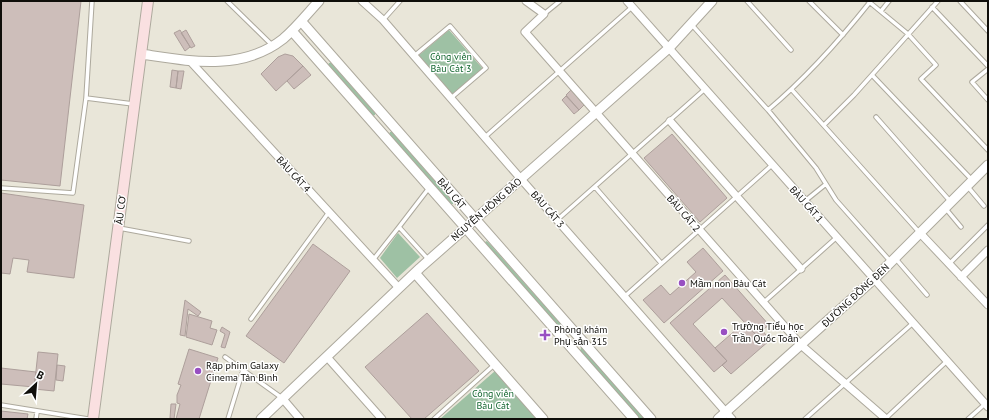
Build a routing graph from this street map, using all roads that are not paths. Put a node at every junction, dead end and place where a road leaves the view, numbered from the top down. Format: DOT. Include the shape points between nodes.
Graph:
graph roads {
  1 [pos="92,1"];
  2 [pos="148,1"];
  3 [pos="227,1"];
  4 [pos="319,1"];
  5 [pos="362,1"];
  6 [pos="400,1"];
  7 [pos="526,1"];
  8 [pos="560,1"];
  9 [pos="712,1"];
  10 [pos="747,1"];
  11 [pos="809,1"];
  12 [pos="889,1"];
  13 [pos="938,1"];
  14 [pos="960,1"];
  15 [pos="869,2"];
  16 [pos="629,4"];
  17 [pos="932,7"];
  18 [pos="881,12"];
  19 [pos="544,14"];
  20 [pos="383,20"];
  21 [pos="301,21"];
  22 [pos="691,24"];
  23 [pos="292,31"];
  24 [pos="988,31"];
  25 [pos="908,34"];
  26 [pos="843,35"];
  27 [pos="273,46"];
  28 [pos="669,48"];
  29 [pos="791,50"];
  30 [pos="141,54"];
  31 [pos="414,56"];
  32 [pos="190,61"];
  33 [pos="988,68"];
  34 [pos="559,71"];
  35 [pos="872,75"];
  36 [pos="705,89"];
  37 [pos="792,90"];
  38 [pos="86,98"];
  39 [pos="451,98"];
  40 [pos="987,98"];
  41 [pos="134,104"];
  42 [pos="768,110"];
  43 [pos="596,113"];
  44 [pos="876,117"];
  45 [pos="389,121"];
  46 [pos="670,121"];
  47 [pos="824,126"];
  48 [pos="379,129"];
  49 [pos="485,137"];
  50 [pos="988,150"];
  51 [pos="632,154"];
  52 [pos="772,165"];
  53 [pos="988,165"];
  54 [pos="521,179"];
  55 [pos="826,184"];
  56 [pos="970,184"];
  57 [pos="430,187"];
  58 [pos="595,187"];
  59 [pos="1,188"];
  60 [pos="737,196"];
  61 [pos="805,202"];
  62 [pos="948,205"];
  63 [pos="984,206"];
  64 [pos="329,212"];
  65 [pos="475,219"];
  66 [pos="557,220"];
  67 [pos="988,226"];
  68 [pos="399,227"];
  69 [pos="465,227"];
  70 [pos="961,227"];
  71 [pos="118,228"];
  72 [pos="699,230"];
  73 [pos="920,233"];
  74 [pos="837,237"];
  75 [pos="189,241"];
  76 [pos="988,250"];
  77 [pos="373,260"];
  78 [pos="429,260"];
  79 [pos="893,260"];
  80 [pos="662,263"];
  81 [pos="949,264"];
  82 [pos="801,269"];
  83 [pos="415,273"];
  84 [pos="961,277"];
  85 [pos="874,279"];
  86 [pos="399,288"];
  87 [pos="927,295"];
  88 [pos="624,296"];
  89 [pos="763,303"];
  90 [pos="988,305"];
  91 [pos="251,319"];
  92 [pos="913,323"];
  93 [pos="579,337"];
  94 [pos="801,345"];
  95 [pos="570,346"];
  96 [pos="225,357"];
  97 [pos="327,357"];
  98 [pos="947,361"];
  99 [pos="495,364"];
  100 [pos="243,370"];
  101 [pos="845,384"];
  102 [pos="283,399"];
  103 [pos="1,406"];
  104 [pos="987,406"];
  105 [pos="37,412"];
  106 [pos="726,412"];
  107 [pos="36,419"];
  108 [pos="88,419"];
  109 [pos="93,419"];
  110 [pos="228,419"];
  111 [pos="261,419"];
  112 [pos="300,419"];
  113 [pos="382,419"];
  114 [pos="434,419"];
  115 [pos="543,419"];
  116 [pos="634,419"];
  117 [pos="651,419"];
  118 [pos="718,419"];
  119 [pos="732,419"];
  120 [pos="805,419"];
  121 [pos="885,419"];
  122 [pos="968,419"];
  1 -- 38 [label="lane"];
  2 -- 30 [label="main road, ÂU CƠ"];
  3 -- 27 [label="lane"];
  4 -- 21 [label="street"];
  5 -- 20 [label="street, BÀU CÁT 3"];
  6 -- 20 [label="lane"];
  7 -- 19 [label="street"];
  8 -- 19 [label="lane"];
  9 -- 22 [label="street, NGUYỄN HỒNG ĐÀO"];
  10 -- 29 [label="lane"];
  11 -- 26 [label="lane"];
  12 -- 18 [label="lane"];
  13 -- 17 [label="lane"];
  14 -- 24 [label="lane"];
  15 -- 18 [label="lane"];
  15 -- 26 [label="lane"];
  16 -- 28 [label="street, BÀU CÁT 1"];
  16 -- 34 [label="lane"];
  17 -- 25 [label="lane"];
  17 -- 33 [label="lane"];
  18 -- 25 [label="lane"];
  19 -- 34 [label="street, BÀU CÁT 2" via="525,32"];
  20 -- 31 [label="street, BÀU CÁT 3"];
  21 -- 23 [label="street"];
  21 -- 45 [label="street, BÀU CÁT"];
  22 -- 28 [label="street, NGUYỄN HỒNG ĐÀO"];
  22 -- 42 [label="lane"];
  23 -- 27 [label="street"];
  23 -- 48 [label="street, BÀU CÁT"];
  25 -- 35 [label="lane"];
  25 -- 50 [label="lane" via="936,65 921,80"];
  26 -- 37 [label="lane"];
  27 -- 32 [label="street" via="240,60"];
  28 -- 36 [label="street, BÀU CÁT 1"];
  28 -- 43 [label="street, NGUYỄN HỒNG ĐÀO"];
  30 -- 32 [label="street"];
  30 -- 41 [label="main road, ÂU CƠ"];
  31 -- 39 [label="street, BÀU CÁT 3"];
  31 -- 39 [label="lane" via="450,26 486,68"];
  32 -- 64 [label="street, BÀU CÁT 4"];
  33 -- 40 [label="lane" via="972,82"];
  34 -- 43 [label="street, BÀU CÁT 2"];
  34 -- 49 [label="lane"];
  35 -- 47 [label="lane"];
  35 -- 56 [label="lane"];
  36 -- 46 [label="lane"];
  36 -- 52 [label="street, BÀU CÁT 1"];
  37 -- 42 [label="lane"];
  37 -- 47 [label="lane"];
  38 -- 41 [label="lane"];
  38 -- 59 [label="lane" via="73,193"];
  39 -- 49 [label="street, BÀU CÁT 3"];
  41 -- 71 [label="main road, ÂU CƠ"];
  42 -- 55 [label="lane"];
  43 -- 51 [label="street, BÀU CÁT 2"];
  43 -- 54 [label="street, NGUYỄN HỒNG ĐÀO"];
  44 -- 62 [label="lane"];
  45 -- 48 [label="street"];
  45 -- 65 [label="street, BÀU CÁT"];
  46 -- 51 [label="lane"];
  46 -- 60 [label="street"];
  47 -- 73 [label="lane"];
  48 -- 57 [label="street, BÀU CÁT"];
  49 -- 54 [label="street, BÀU CÁT 3"];
  51 -- 58 [label="lane"];
  51 -- 72 [label="street, BÀU CÁT 2"];
  52 -- 60 [label="lane"];
  52 -- 61 [label="street, BÀU CÁT 1"];
  53 -- 56 [label="street, ĐƯỜNG ĐỒNG ĐEN"];
  54 -- 65 [label="street, NGUYỄN HỒNG ĐÀO"];
  54 -- 66 [label="street, BÀU CÁT 3"];
  55 -- 61 [label="lane"];
  55 -- 79 [label="lane" via="836,200"];
  56 -- 62 [label="street, ĐƯỜNG ĐỒNG ĐEN"];
  56 -- 63 [label="lane"];
  57 -- 68 [label="lane"];
  57 -- 69 [label="street, BÀU CÁT"];
  58 -- 66 [label="lane"];
  58 -- 80 [label="lane"];
  60 -- 72 [label="lane"];
  60 -- 82 [label="street"];
  61 -- 74 [label="street, BÀU CÁT 1"];
  62 -- 70 [label="lane"];
  62 -- 73 [label="street, ĐƯỜNG ĐỒNG ĐEN"];
  64 -- 77 [label="street, BÀU CÁT 4"];
  64 -- 91 [label="lane"];
  65 -- 69 [label="street, NGUYỄN HỒNG ĐÀO"];
  65 -- 93 [label="street, BÀU CÁT"];
  66 -- 88 [label="street, BÀU CÁT 3"];
  67 -- 81 [label="lane"];
  68 -- 77 [label="lane"];
  68 -- 78 [label="lane"];
  69 -- 78 [label="street, NGUYỄN HỒNG ĐÀO"];
  69 -- 95 [label="street, BÀU CÁT"];
  71 -- 75 [label="lane"];
  71 -- 109 [label="main road, ÂU CƠ"];
  72 -- 80 [label="lane"];
  72 -- 89 [label="street, BÀU CÁT 2"];
  73 -- 79 [label="street, ĐƯỜNG ĐỒNG ĐEN"];
  73 -- 81 [label="street"];
  74 -- 82 [label="lane"];
  74 -- 85 [label="street, BÀU CÁT 1"];
  76 -- 84 [label="street"];
  77 -- 86 [label="street, BÀU CÁT 4"];
  78 -- 83 [label="street, NGUYỄN HỒNG ĐÀO"];
  79 -- 85 [label="street, ĐƯỜNG ĐỒNG ĐEN"];
  79 -- 87 [label="lane"];
  80 -- 88 [label="lane"];
  81 -- 84 [label="street"];
  82 -- 89 [label="lane"];
  83 -- 86 [label="street, NGUYỄN HỒNG ĐÀO"];
  83 -- 99 [label="street"];
  84 -- 90 [label="street"];
  85 -- 92 [label="street, BÀU CÁT 1"];
  85 -- 94 [label="street, ĐƯỜNG ĐỒNG ĐEN"];
  86 -- 97 [label="street, NGUYỄN HỒNG ĐÀO"];
  88 -- 106 [label="street, BÀU CÁT 3"];
  89 -- 94 [label="street, BÀU CÁT 2"];
  92 -- 98 [label="street, BÀU CÁT 1"];
  92 -- 101 [label="lane"];
  93 -- 95 [label="street"];
  93 -- 117 [label="street, BÀU CÁT"];
  94 -- 101 [label="street, BÀU CÁT 2"];
  94 -- 106 [label="street, ĐƯỜNG ĐỒNG ĐEN"];
  95 -- 116 [label="street, BÀU CÁT"];
  96 -- 100 [label="lane"];
  97 -- 102 [label="street, NGUYỄN HỒNG ĐÀO"];
  97 -- 113 [label="street"];
  98 -- 104 [label="street, BÀU CÁT 1"];
  98 -- 121 [label="lane"];
  99 -- 114 [label="lane"];
  99 -- 115 [label="street"];
  100 -- 102 [label="lane"];
  100 -- 110 [label="lane"];
  101 -- 120 [label="lane"];
  101 -- 121 [label="street, BÀU CÁT 2"];
  102 -- 111 [label="street, NGUYỄN HỒNG ĐÀO"];
  102 -- 112 [label="street"];
  103 -- 105 [label="lane"];
  104 -- 122 [label="lane"];
  105 -- 107 [label="lane"];
  105 -- 108 [label="lane"];
  106 -- 118 [label="street, ĐƯỜNG ĐỒNG ĐEN"];
  106 -- 119 [label="street, BÀU CÁT 3"];
}
